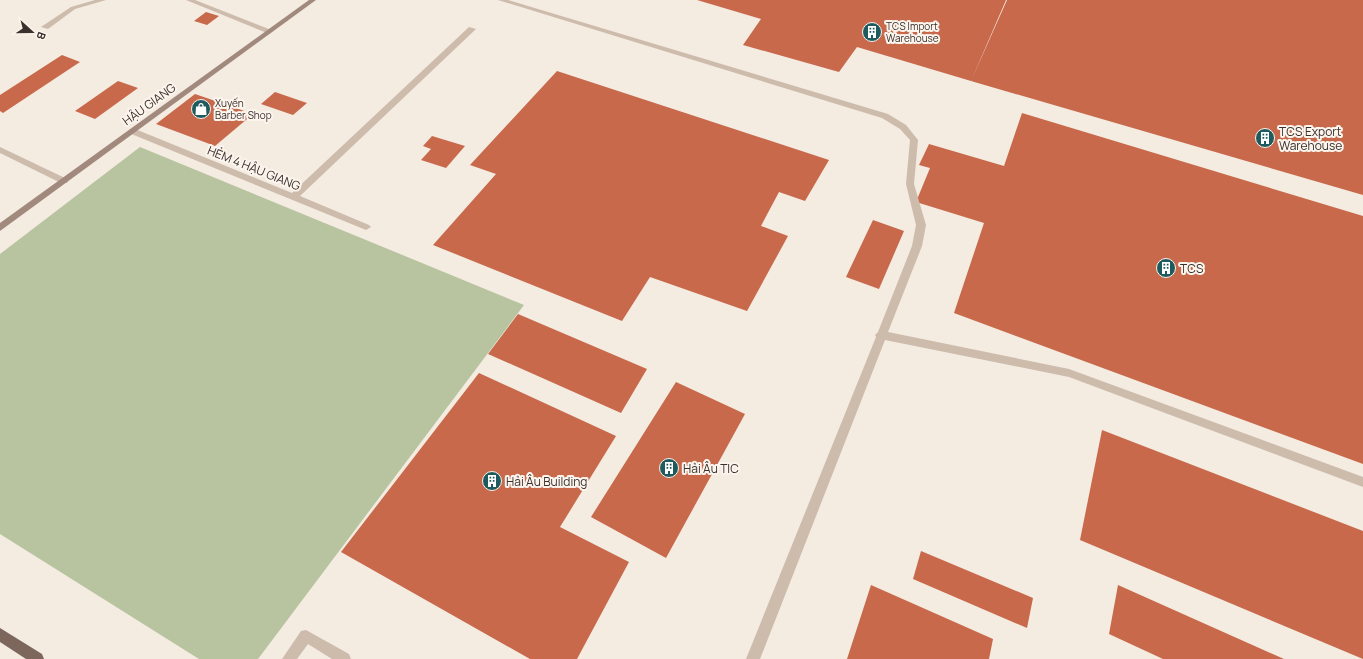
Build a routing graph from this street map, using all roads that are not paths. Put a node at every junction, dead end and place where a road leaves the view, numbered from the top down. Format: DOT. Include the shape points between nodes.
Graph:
graph roads {
  1 [pos="103,0"];
  2 [pos="189,0"];
  3 [pos="313,0"];
  4 [pos="501,0"];
  5 [pos="45,27"];
  6 [pos="472,29"];
  7 [pos="270,31"];
  8 [pos="132,132"];
  9 [pos="0,150"];
  10 [pos="64,181"];
  11 [pos="294,197"];
  12 [pos="366,227"];
  13 [pos="0,228"];
  14 [pos="880,336"];
  15 [pos="1363,482"];
  16 [pos="0,634"];
  17 [pos="37,659"];
  18 [pos="289,659"];
  19 [pos="344,659"];
  20 [pos="753,659"];
  1 -- 5 [label="street" via="73,8"];
  2 -- 7 [label="street"];
  3 -- 7 [label="street, HẬU GIANG"];
  4 -- 14 [label="street" via="885,116 903,127 914,140 910,184 921,225 917,246"];
  6 -- 11 [label="street"];
  7 -- 8 [label="street, HẬU GIANG"];
  8 -- 10 [label="street, HẬU GIANG"];
  8 -- 11 [label="street, HẺM 4 HẬU GIANG"];
  9 -- 10 [label="street"];
  10 -- 13 [label="street, HẬU GIANG"];
  11 -- 12 [label="street, HẺM 4 HẬU GIANG"];
  14 -- 15 [label="street" via="1069,373"];
  14 -- 20 [label="street"];
  16 -- 17 [label="main road"];
  18 -- 19 [label="street" via="306,636"];
}
